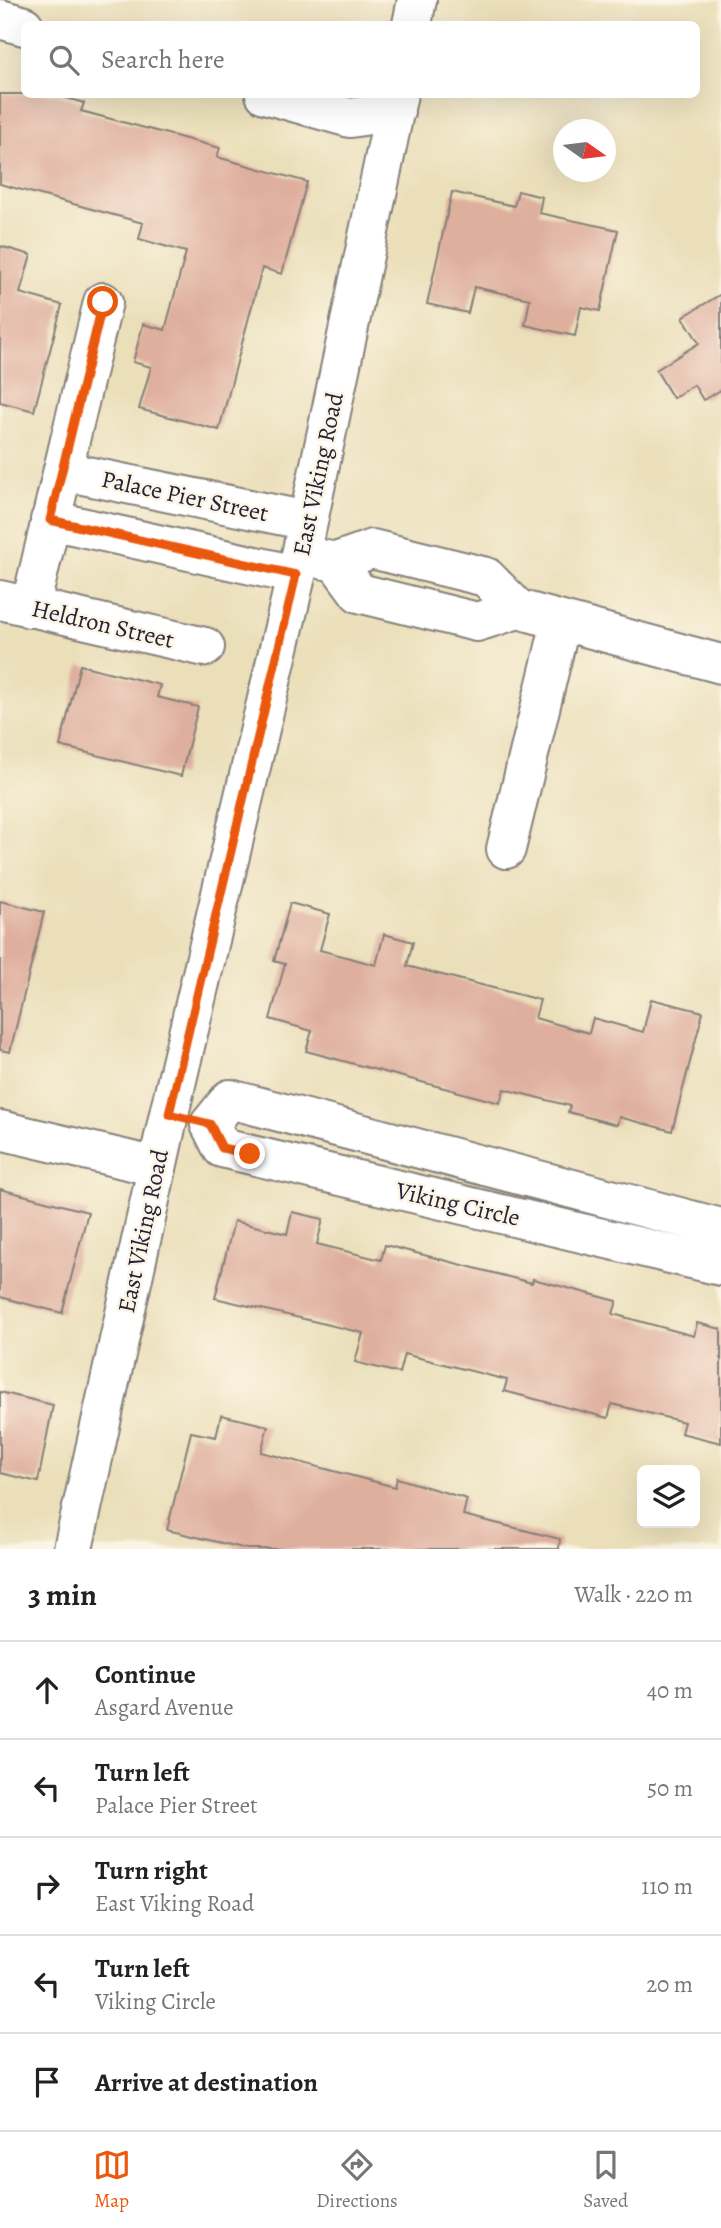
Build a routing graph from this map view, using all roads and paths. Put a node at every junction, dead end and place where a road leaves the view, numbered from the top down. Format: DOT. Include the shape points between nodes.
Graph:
graph roads {
  1 [pos="417,0"];
  2 [pos="0,19"];
  3 [pos="413,21"];
  4 [pos="21,25"];
  5 [pos="279,98"];
  6 [pos="397,103"];
  7 [pos="103,302"];
  8 [pos="63,471"];
  9 [pos="50,520"];
  10 [pos="310,553"];
  11 [pos="15,604"];
  12 [pos="561,622"];
  13 [pos="205,647"];
  14 [pos="721,664"];
  15 [pos="506,849"];
  16 [pos="169,1114"];
  17 [pos="210,1124"];
  18 [pos="0,1130"];
  19 [pos="356,1131"];
  20 [pos="157,1167"];
  21 [pos="513,1173"];
  22 [pos="344,1177"];
  23 [pos="659,1211"];
  24 [pos="502,1214"];
  25 [pos="721,1228"];
  26 [pos="649,1249"];
  27 [pos="721,1266"];
  28 [pos="74,1549"];
  1 -- 3 [label="street"];
  2 -- 4 [label="street"];
  5 -- 6 [label="street" via="350,118"];
  6 -- 10 [label="street, East Viking Road"];
  7 -- 8 [label="street"];
  8 -- 9 [label="street"];
  8 -- 10 [label="street, Palace Pier Street"];
  9 -- 10 [label="street"];
  9 -- 11 [label="street"];
  10 -- 12 [label="street" via="359,593 477,622 518,609"];
  10 -- 16 [label="street, East Viking Road"];
  11 -- 13 [label="street, Heldron Street"];
  12 -- 14 [label="street"];
  12 -- 15 [label="street"];
  16 -- 17 [label="street"];
  16 -- 20 [label="street, East Viking Road"];
  17 -- 19 [label="street, Viking Circle" via="230,1099"];
  17 -- 22 [label="street, Viking Circle" via="222,1148"];
  18 -- 20 [label="street"];
  19 -- 21 [label="street, Viking Circle"];
  19 -- 22 [label="street"];
  20 -- 28 [label="street, East Viking Road"];
  21 -- 23 [label="street, Viking Circle"];
  21 -- 24 [label="street"];
  22 -- 24 [label="street, Viking Circle"];
  23 -- 25 [label="street, Viking Circle"];
  23 -- 26 [label="street"];
  24 -- 26 [label="street, Viking Circle"];
  26 -- 27 [label="street, Viking Circle"];
}
